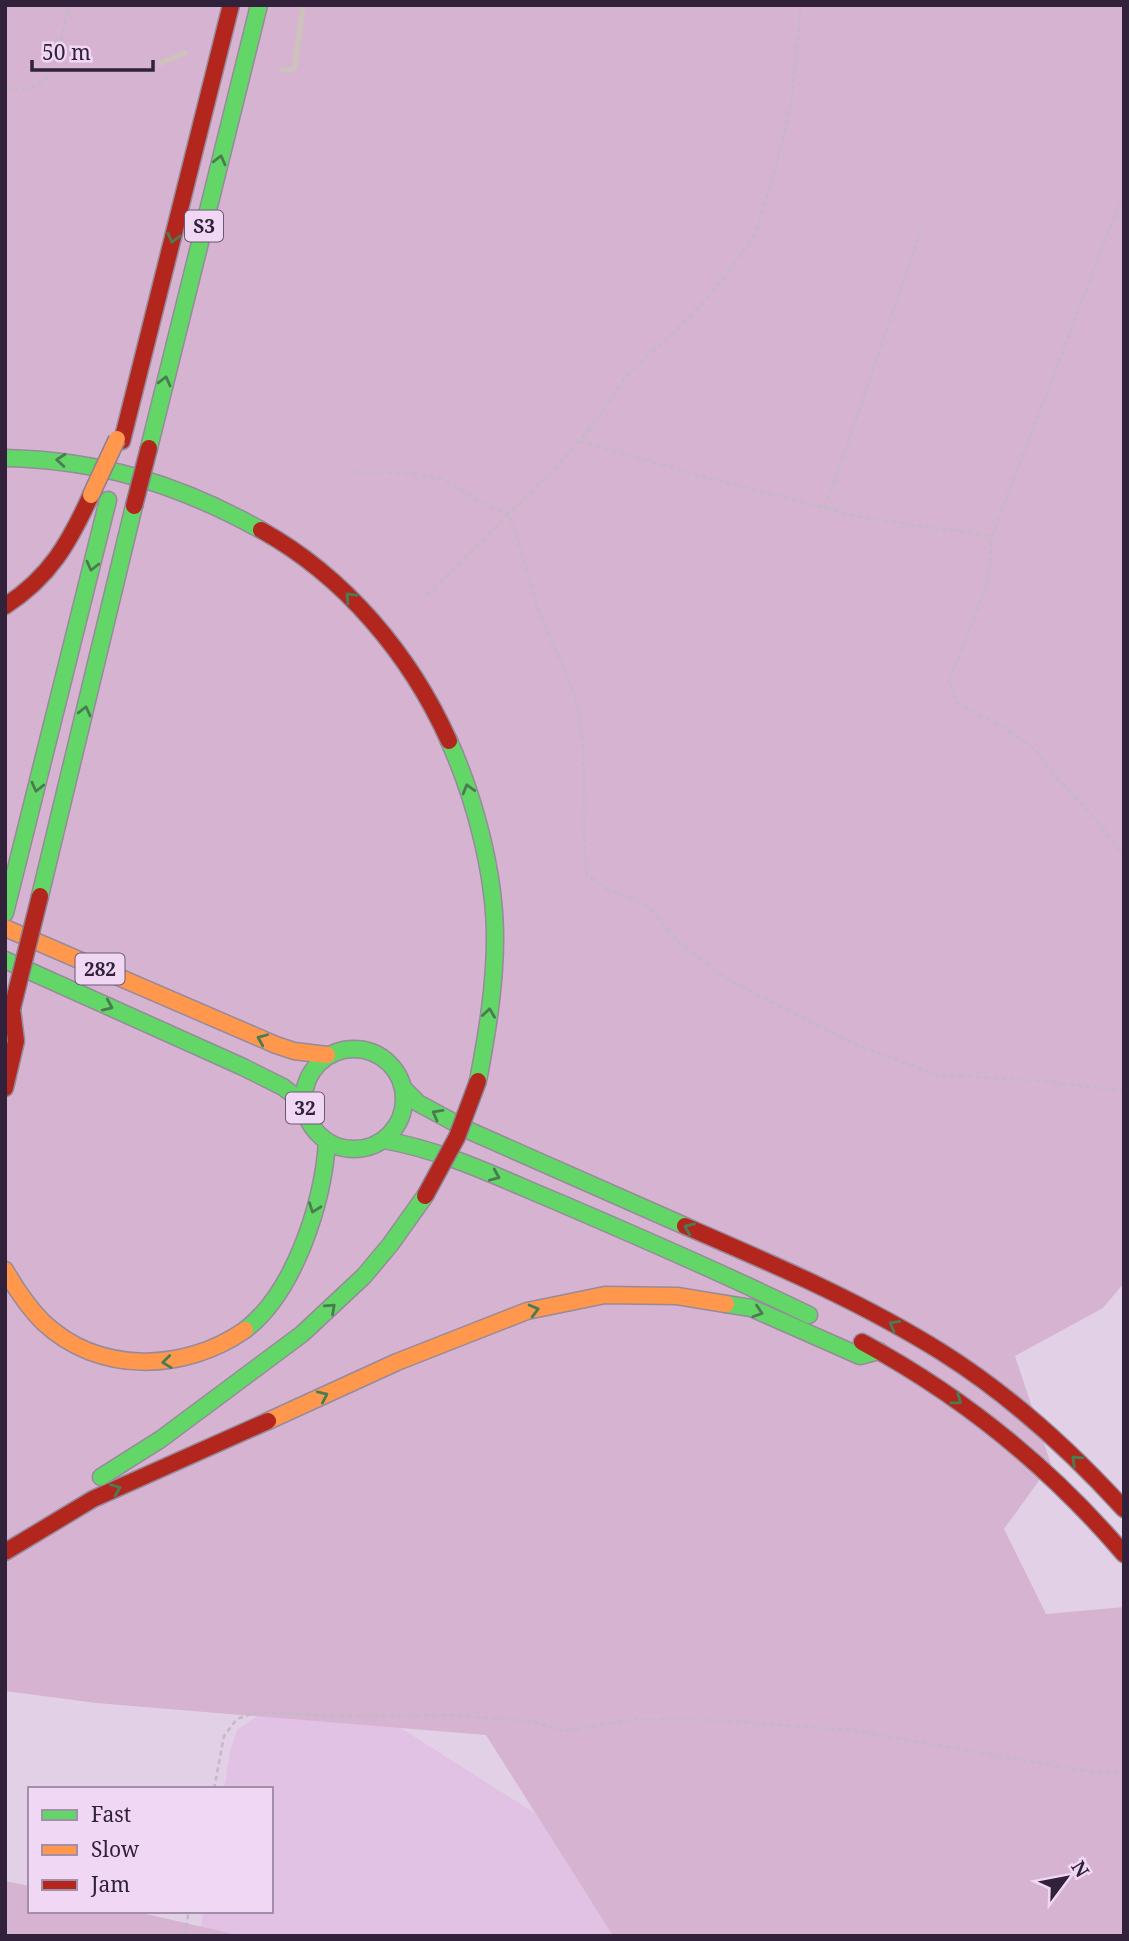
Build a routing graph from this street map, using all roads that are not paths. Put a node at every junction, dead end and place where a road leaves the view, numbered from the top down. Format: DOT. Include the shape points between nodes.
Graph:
graph roads {
  1 [pos="231,5"];
  2 [pos="260,5"];
  3 [pos="121,435"];
  4 [pos="5,458"];
  5 [pos="5,606"];
  6 [pos="5,913"];
  7 [pos="5,928"];
  8 [pos="5,960"];
  9 [pos="12,1009"];
  10 [pos="5,1034"];
  11 [pos="327,1055"];
  12 [pos="5,1088"];
  13 [pos="404,1089"];
  14 [pos="304,1103"];
  15 [pos="384,1140"];
  16 [pos="327,1142"];
  17 [pos="5,1270"];
  18 [pos="879,1351"];
  19 [pos="1124,1509"];
  20 [pos="10,1549"];
  21 [pos="1124,1554"];
  1 -- 3 [label="main road, S3, one-way"];
  9 -- 2 [label="main road, S3, one-way, bridge"];
  3 -- 5 [label="main road, bridge" via="54,565 30,591"];
  3 -- 6 [label="main road, S3, one-way"];
  20 -- 4 [label="main road, one-way, bridge" via="22,1534 302,1334 390,1245 425,1196 457,1137 478,1080 491,1005 495,938 480,830 461,768 411,670 345,591 271,534 166,484 76,461"];
  11 -- 7 [label="main road, 282, one-way" via="276,1045"];
  8 -- 14 [label="main road, 32, one-way" via="232,1062 283,1087"];
  9 -- 10 [label="main road, S3"];
  9 -- 12 [label="main road" via="16,1041"];
  11 -- 13 [label="main road" via="351,1048 374,1052 394,1067"];
  11 -- 14 [label="main road, 32" via="307,1081"];
  13 -- 15 [label="main road" via="403,1112"];
  19 -- 13 [label="main road, one-way" via="1027,1415 945,1355 894,1325 796,1275 470,1131 418,1103"];
  14 -- 16 [label="main road, 32" via="307,1118"];
  15 -- 16 [label="main road, 32" via="356,1149"];
  15 -- 18 [label="main road, one-way" via="425,1149 627,1232"];
  16 -- 17 [label="main road, one-way" via="324,1178 286,1280 254,1323 215,1349 149,1364 78,1347 49,1327 19,1295"];
  20 -- 18 [label="main road, one-way" via="93,1499 397,1362 503,1320 564,1302 605,1295 677,1296 751,1308 860,1356"];
  18 -- 21 [label="main road, one-way" via="928,1378 1004,1435 1079,1502"];
}
